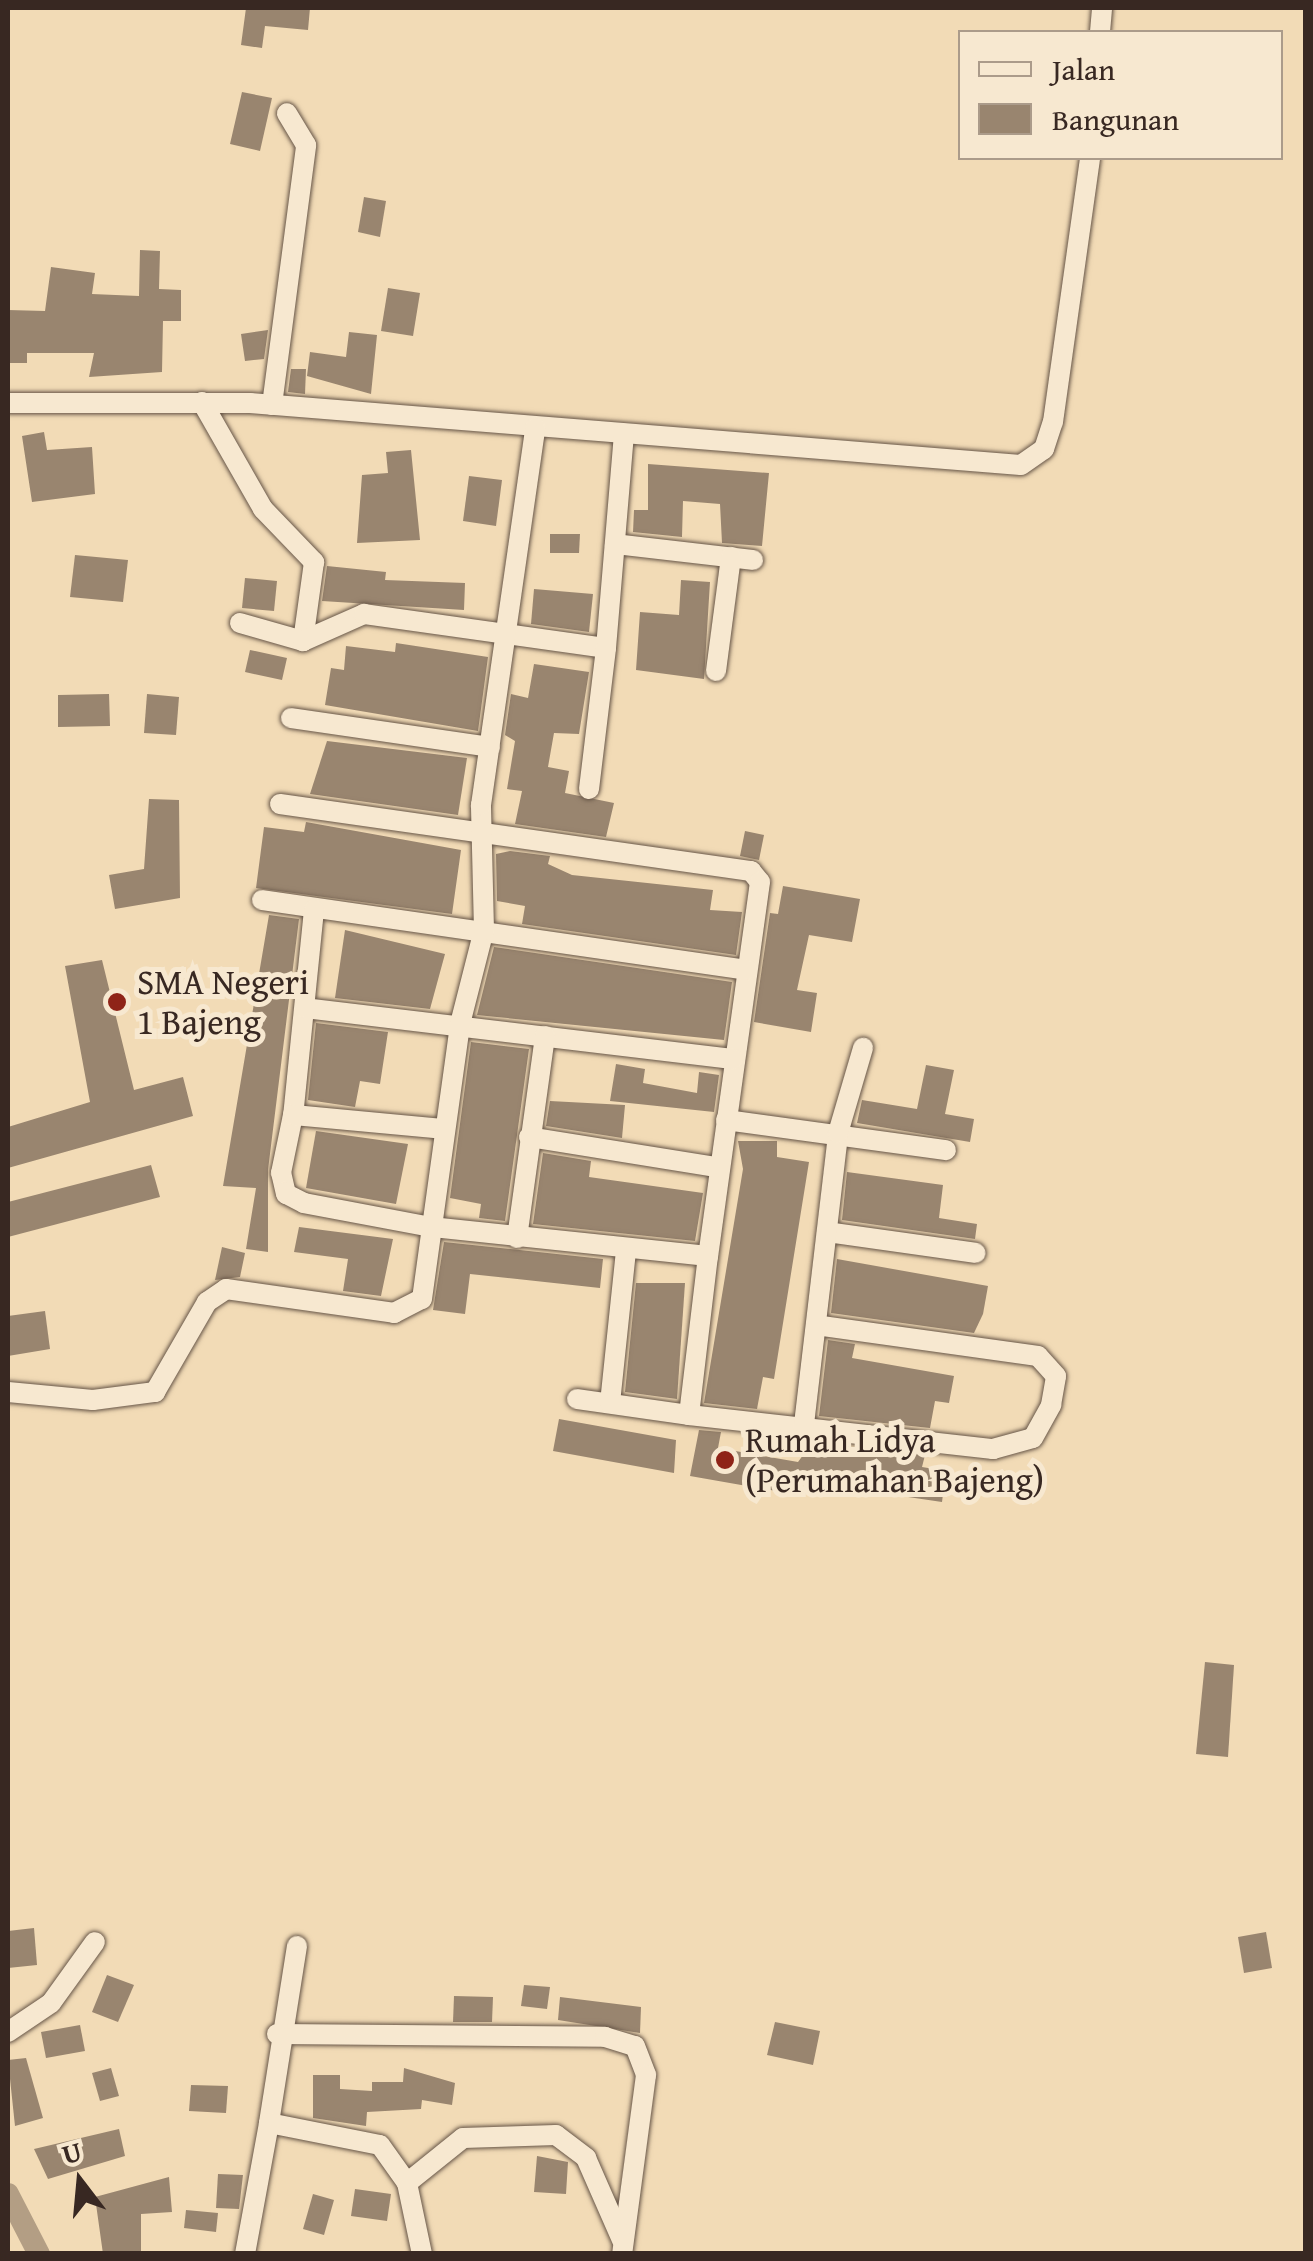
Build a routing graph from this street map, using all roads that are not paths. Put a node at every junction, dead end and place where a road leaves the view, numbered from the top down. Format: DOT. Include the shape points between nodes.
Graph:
graph roads {
  1 [pos="287,113"];
  2 [pos="1090,160"];
  3 [pos="202,402"];
  4 [pos="8,403"];
  5 [pos="272,404"];
  6 [pos="535,428"];
  7 [pos="624,434"];
  8 [pos="615,544"];
  9 [pos="240,623"];
  10 [pos="504,635"];
  11 [pos="303,641"];
  12 [pos="606,648"];
  13 [pos="716,671"];
  14 [pos="290,718"];
  15 [pos="490,747"];
  16 [pos="589,789"];
  17 [pos="280,804"];
  18 [pos="485,830"];
  19 [pos="262,900"];
  20 [pos="314,910"];
  21 [pos="484,930"];
  22 [pos="747,970"];
  23 [pos="304,1008"];
  24 [pos="460,1024"];
  25 [pos="545,1036"];
  26 [pos="862,1048"];
  27 [pos="733,1059"];
  28 [pos="293,1115"];
  29 [pos="726,1120"];
  30 [pos="443,1129"];
  31 [pos="838,1133"];
  32 [pos="529,1137"];
  33 [pos="946,1150"];
  34 [pos="717,1167"];
  35 [pos="431,1227"];
  36 [pos="827,1232"];
  37 [pos="517,1238"];
  38 [pos="626,1250"];
  39 [pos="976,1253"];
  40 [pos="708,1256"];
  41 [pos="816,1325"];
  42 [pos="8,1392"];
  43 [pos="577,1398"];
  44 [pos="610,1404"];
  45 [pos="689,1416"];
  46 [pos="803,1433"];
  47 [pos="95,1942"];
  48 [pos="297,1946"];
  49 [pos="8,2032"];
  50 [pos="276,2034"];
  51 [pos="269,2123"];
  52 [pos="407,2184"];
  53 [pos="622,2247"];
  54 [pos="245,2254"];
  55 [pos="422,2254"];
  1 -- 5 [label="street" via="306,145"];
  2 -- 7 [label="street" via="1053,422 1038,458 1001,465"];
  3 -- 4 [label="street"];
  3 -- 5 [label="street"];
  3 -- 11 [label="street" via="263,509 314,562"];
  5 -- 6 [label="street"];
  6 -- 7 [label="street"];
  6 -- 10 [label="street"];
  7 -- 8 [label="street"];
  8 -- 12 [label="street"];
  8 -- 13 [label="street" via="742,558"];
  9 -- 11 [label="street"];
  10 -- 11 [label="street" via="364,614"];
  10 -- 12 [label="street"];
  10 -- 15 [label="street"];
  12 -- 16 [label="street"];
  14 -- 15 [label="street"];
  15 -- 18 [label="street"];
  17 -- 18 [label="street"];
  18 -- 21 [label="street"];
  18 -- 22 [label="street" via="755,873"];
  19 -- 20 [label="street"];
  20 -- 21 [label="street"];
  20 -- 23 [label="street"];
  21 -- 22 [label="street"];
  21 -- 24 [label="street"];
  22 -- 27 [label="street"];
  23 -- 24 [label="street"];
  23 -- 28 [label="street"];
  24 -- 25 [label="street"];
  24 -- 30 [label="street"];
  25 -- 27 [label="street"];
  25 -- 32 [label="street"];
  26 -- 31 [label="street"];
  27 -- 29 [label="street"];
  28 -- 30 [label="street"];
  28 -- 35 [label="street" via="281,1173 286,1194"];
  29 -- 31 [label="street"];
  29 -- 34 [label="street"];
  30 -- 35 [label="street"];
  31 -- 33 [label="street"];
  31 -- 36 [label="street"];
  32 -- 34 [label="street"];
  32 -- 37 [label="street"];
  34 -- 40 [label="street"];
  35 -- 37 [label="street"];
  35 -- 42 [label="street" via="428,1282 408,1311 226,1289 207,1302 155,1392 93,1400"];
  36 -- 39 [label="street"];
  36 -- 41 [label="street"];
  37 -- 38 [label="street"];
  38 -- 40 [label="street"];
  38 -- 44 [label="street"];
  40 -- 45 [label="street"];
  41 -- 46 [label="street"];
  41 -- 46 [label="street" via="1027,1353 1047,1360 1056,1387 1033,1438 1016,1445"];
  43 -- 44 [label="street"];
  44 -- 45 [label="street"];
  45 -- 46 [label="street"];
  47 -- 49 [label="street" via="51,2003"];
  48 -- 50 [label="street"];
  50 -- 51 [label="street"];
  50 -- 53 [label="street" via="605,2037 635,2046 646,2076"];
  51 -- 52 [label="street" via="369,2138"];
  51 -- 54 [label="street"];
  52 -- 53 [label="street" via="463,2138 556,2136 586,2158"];
  52 -- 55 [label="street"];
}
